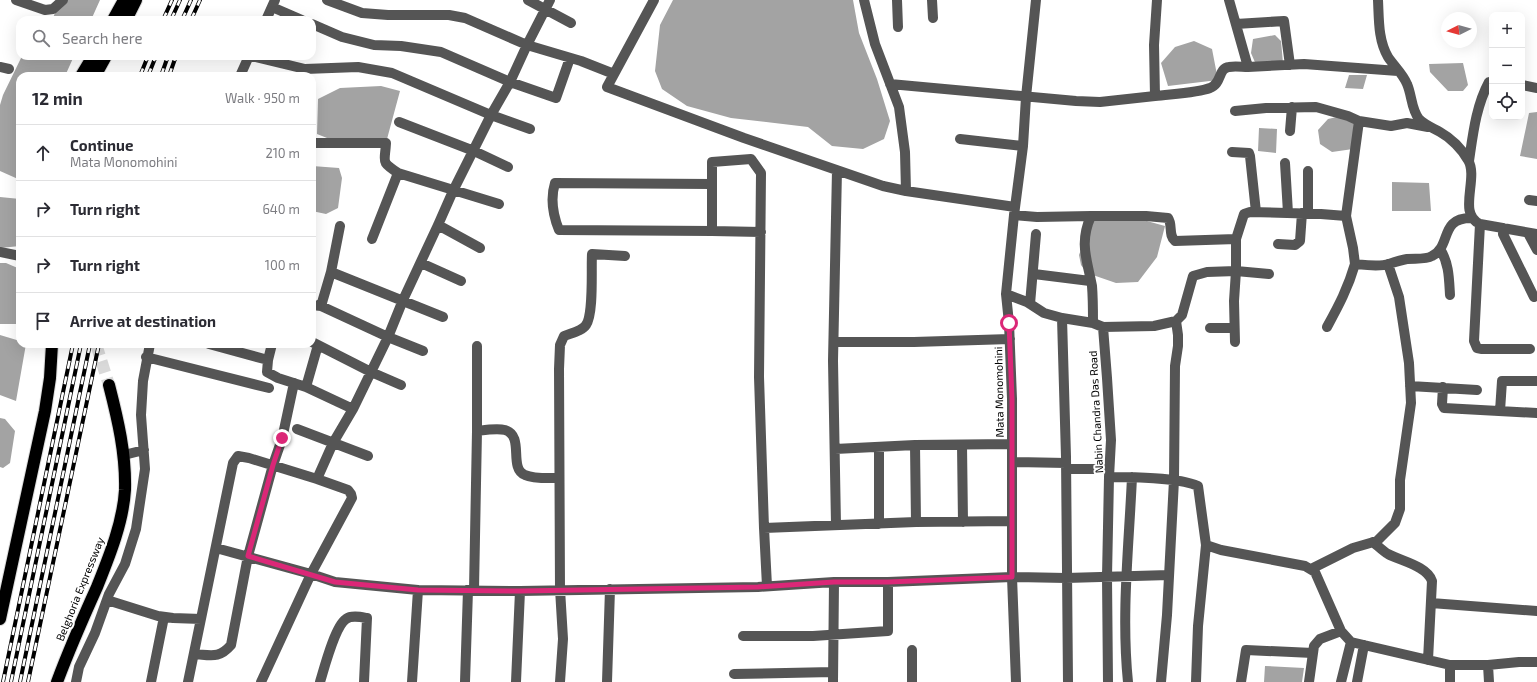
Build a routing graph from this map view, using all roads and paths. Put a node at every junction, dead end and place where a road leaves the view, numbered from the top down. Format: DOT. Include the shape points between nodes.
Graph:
graph roads {
  1 [pos="16,0"];
  2 [pos="63,0"];
  3 [pos="124,0"];
  4 [pos="136,0"];
  5 [pos="327,0"];
  6 [pos="528,0"];
  7 [pos="654,0"];
  8 [pos="864,0"];
  9 [pos="898,0"];
  10 [pos="932,0"];
  11 [pos="1036,0"];
  12 [pos="1157,0"];
  13 [pos="1229,0"];
  14 [pos="1378,0"];
  15 [pos="274,3"];
  16 [pos="548,5"];
  17 [pos="115,16"];
  18 [pos="128,16"];
  19 [pos="268,16"];
  20 [pos="295,16"];
  21 [pos="933,18"];
  22 [pos="571,22"];
  23 [pos="1236,24"];
  24 [pos="316,26"];
  25 [pos="898,27"];
  26 [pos="527,45"];
  27 [pos="570,58"];
  28 [pos="91,60"];
  29 [pos="104,60"];
  30 [pos="248,60"];
  31 [pos="267,60"];
  32 [pos="1290,65"];
  33 [pos="1248,67"];
  34 [pos="1398,71"];
  35 [pos="83,72"];
  36 [pos="97,72"];
  37 [pos="242,72"];
  38 [pos="611,72"];
  39 [pos="510,82"];
  40 [pos="890,84"];
  41 [pos="1489,84"];
  42 [pos="1525,86"];
  43 [pos="1537,88"];
  44 [pos="1155,96"];
  45 [pos="1026,97"];
  46 [pos="1292,107"];
  47 [pos="1235,110"];
  48 [pos="491,115"];
  49 [pos="1359,121"];
  50 [pos="399,122"];
  51 [pos="1432,127"];
  52 [pos="530,129"];
  53 [pos="1290,131"];
  54 [pos="960,139"];
  55 [pos="316,143"];
  56 [pos="1023,146"];
  57 [pos="474,151"];
  58 [pos="1232,152"];
  59 [pos="1469,161"];
  60 [pos="1284,163"];
  61 [pos="508,167"];
  62 [pos="837,170"];
  63 [pos="1308,171"];
  64 [pos="398,173"];
  65 [pos="712,184"];
  66 [pos="453,191"];
  67 [pos="906,191"];
  68 [pos="499,204"];
  69 [pos="1014,211"];
  70 [pos="1256,212"];
  71 [pos="1288,213"];
  72 [pos="1305,213"];
  73 [pos="1091,216"];
  74 [pos="1346,216"];
  75 [pos="1471,218"];
  76 [pos="1480,224"];
  77 [pos="438,225"];
  78 [pos="340,226"];
  79 [pos="1503,228"];
  80 [pos="712,231"];
  81 [pos="761,232"];
  82 [pos="1532,233"];
  83 [pos="1036,234"];
  84 [pos="372,239"];
  85 [pos="1236,239"];
  86 [pos="1278,244"];
  87 [pos="480,248"];
  88 [pos="1440,249"];
  89 [pos="1537,250"];
  90 [pos="0,252"];
  91 [pos="16,255"];
  92 [pos="625,256"];
  93 [pos="421,263"];
  94 [pos="1355,264"];
  95 [pos="1388,264"];
  96 [pos="1236,271"];
  97 [pos="331,272"];
  98 [pos="1034,274"];
  99 [pos="1269,274"];
  100 [pos="461,281"];
  101 [pos="1090,281"];
  102 [pos="1006,294"];
  103 [pos="1450,294"];
  104 [pos="1534,297"];
  105 [pos="403,300"];
  106 [pos="1030,304"];
  107 [pos="317,306"];
  108 [pos="443,317"];
  109 [pos="1062,318"];
  110 [pos="1176,322"];
  111 [pos="1098,325"];
  112 [pos="1326,326"];
  113 [pos="1210,328"];
  114 [pos="1234,328"];
  115 [pos="388,337"];
  116 [pos="1010,339"];
  117 [pos="834,342"];
  118 [pos="1235,342"];
  119 [pos="316,344"];
  120 [pos="477,346"];
  121 [pos="52,348"];
  122 [pos="149,348"];
  123 [pos="224,348"];
  124 [pos="271,348"];
  125 [pos="314,348"];
  126 [pos="1530,349"];
  127 [pos="423,351"];
  128 [pos="146,357"];
  129 [pos="268,360"];
  130 [pos="371,372"];
  131 [pos="1537,381"];
  132 [pos="294,383"];
  133 [pos="109,385"];
  134 [pos="401,385"];
  135 [pos="1410,386"];
  136 [pos="306,387"];
  137 [pos="269,388"];
  138 [pos="1443,388"];
  139 [pos="1477,390"];
  140 [pos="353,409"];
  141 [pos="1500,411"];
  142 [pos="1537,413"];
  143 [pos="297,429"];
  144 [pos="477,431"];
  145 [pos="333,443"];
  146 [pos="1012,444"];
  147 [pos="915,445"];
  148 [pos="962,445"];
  149 [pos="879,447"];
  150 [pos="835,449"];
  151 [pos="144,450"];
  152 [pos="124,455"];
  153 [pos="368,456"];
  154 [pos="1012,462"];
  155 [pos="273,465"];
  156 [pos="1066,466"];
  157 [pos="1109,473"];
  158 [pos="1132,477"];
  159 [pos="559,478"];
  160 [pos="317,479"];
  161 [pos="1174,480"];
  162 [pos="1012,521"];
  163 [pos="916,522"];
  164 [pos="963,522"];
  165 [pos="879,524"];
  166 [pos="836,525"];
  167 [pos="764,528"];
  168 [pos="1373,542"];
  169 [pos="1206,545"];
  170 [pos="216,548"];
  171 [pos="248,556"];
  172 [pos="1311,569"];
  173 [pos="315,575"];
  174 [pos="1169,575"];
  175 [pos="1127,576"];
  176 [pos="1012,577"];
  177 [pos="1106,577"];
  178 [pos="1066,578"];
  179 [pos="834,582"];
  180 [pos="888,582"];
  181 [pos="767,586"];
  182 [pos="560,589"];
  183 [pos="610,589"];
  184 [pos="418,590"];
  185 [pos="471,590"];
  186 [pos="520,591"];
  187 [pos="107,600"];
  188 [pos="1431,603"];
  189 [pos="1537,611"];
  190 [pos="164,617"];
  191 [pos="201,619"];
  192 [pos="0,620"];
  193 [pos="1341,631"];
  194 [pos="834,635"];
  195 [pos="743,636"];
  196 [pos="1351,642"];
  197 [pos="1364,645"];
  198 [pos="912,650"];
  199 [pos="1313,653"];
  200 [pos="194,654"];
  201 [pos="1428,660"];
  202 [pos="1537,662"];
  203 [pos="1450,665"];
  204 [pos="1488,665"];
  205 [pos="734,674"];
  206 [pos="833,677"];
  207 [pos="57,682"];
  208 [pos="76,682"];
  209 [pos="151,682"];
  210 [pos="188,682"];
  211 [pos="261,682"];
  212 [pos="320,682"];
  213 [pos="364,682"];
  214 [pos="412,682"];
  215 [pos="465,682"];
  216 [pos="516,682"];
  217 [pos="560,682"];
  218 [pos="607,682"];
  219 [pos="912,682"];
  220 [pos="1016,682"];
  221 [pos="1068,682"];
  222 [pos="1108,682"];
  223 [pos="1128,682"];
  224 [pos="1161,682"];
  225 [pos="1196,682"];
  226 [pos="1241,682"];
  227 [pos="1309,682"];
  228 [pos="1342,682"];
  229 [pos="1357,682"];
  230 [pos="1450,682"];
  231 [pos="1489,682"];
  1 -- 2 [label="street" via="46,10 53,9"];
  3 -- 17 [label="highway"];
  4 -- 18 [label="highway"];
  5 -- 26 [label="street" via="362,13 449,15 464,18"];
  6 -- 16 [label="street"];
  7 -- 38 [label="street"];
  8 -- 40 [label="street" via="875,44"];
  9 -- 25 [label="street"];
  10 -- 21 [label="street"];
  11 -- 45 [label="street"];
  12 -- 44 [label="street" via="1154,45"];
  13 -- 23 [label="street"];
  14 -- 34 [label="street" via="1383,46"];
  15 -- 19 [label="street"];
  15 -- 20 [label="street"];
  16 -- 22 [label="street"];
  16 -- 26 [label="street"];
  23 -- 32 [label="street" via="1284,20"];
  23 -- 33 [label="street"];
  24 -- 39 [label="street" via="342,37 374,44 441,52"];
  26 -- 27 [label="street"];
  26 -- 39 [label="street"];
  27 -- 38 [label="street"];
  27 -- 39 [label="street" via="556,98"];
  28 -- 35 [label="highway"];
  29 -- 36 [label="highway"];
  30 -- 37 [label="street"];
  31 -- 48 [label="street" via="305,69 358,67 392,73"];
  32 -- 33 [label="street"];
  32 -- 34 [label="street"];
  33 -- 44 [label="street" via="1224,68 1218,83 1208,89"];
  34 -- 51 [label="street" via="1407,84 1416,114 1425,124"];
  38 -- 62 [label="street" via="606,88"];
  39 -- 48 [label="street"];
  40 -- 45 [label="street"];
  40 -- 67 [label="street" via="899,106 905,152"];
  41 -- 59 [label="street" via="1482,95"];
  42 -- 43 [label="street"];
  44 -- 45 [label="street" via="1100,102"];
  45 -- 56 [label="street"];
  46 -- 47 [label="street"];
  46 -- 49 [label="street" via="1316,107"];
  46 -- 53 [label="street"];
  48 -- 52 [label="street"];
  48 -- 57 [label="street"];
  49 -- 51 [label="street" via="1391,126 1407,123"];
  49 -- 74 [label="street"];
  50 -- 57 [label="street"];
  51 -- 59 [label="street" via="1449,137"];
  54 -- 56 [label="street"];
  55 -- 64 [label="street" via="386,143 384,162"];
  56 -- 69 [label="street"];
  57 -- 61 [label="street"];
  57 -- 66 [label="street"];
  58 -- 70 [label="street" via="1249,153"];
  59 -- 75 [label="street"];
  60 -- 71 [label="street"];
  62 -- 67 [label="street"];
  62 -- 117 [label="street"];
  63 -- 72 [label="street"];
  64 -- 66 [label="street"];
  64 -- 84 [label="street"];
  65 -- 80 [label="street"];
  65 -- 80 [label="street" via="555,183 553,215 559,230"];
  65 -- 81 [label="street" via="712,162 751,159 761,172"];
  66 -- 68 [label="street"];
  66 -- 77 [label="street"];
  67 -- 69 [label="street"];
  69 -- 73 [label="street" via="1037,217"];
  69 -- 102 [label="street, Mata Monomohini"];
  70 -- 71 [label="street"];
  70 -- 85 [label="street" via="1244,214"];
  71 -- 72 [label="street"];
  72 -- 74 [label="street"];
  72 -- 86 [label="street" via="1300,241 1295,245"];
  73 -- 85 [label="street" via="1168,218 1175,241"];
  73 -- 101 [label="street, Nabin Chandra Das Road" via="1086,226 1084,241"];
  74 -- 94 [label="street"];
  75 -- 76 [label="street"];
  75 -- 88 [label="street" via="1454,221"];
  76 -- 79 [label="street"];
  76 -- 126 [label="street" via="1474,341 1478,348 1482,349"];
  77 -- 87 [label="street"];
  77 -- 93 [label="street"];
  78 -- 97 [label="street"];
  79 -- 82 [label="street"];
  79 -- 104 [label="street" via="1503,234"];
  80 -- 81 [label="street"];
  81 -- 167 [label="street" via="759,377"];
  82 -- 89 [label="street"];
  83 -- 98 [label="street"];
  85 -- 96 [label="street"];
  88 -- 95 [label="street" via="1433,256"];
  88 -- 103 [label="street" via="1448,269"];
  90 -- 91 [label="street"];
  92 -- 159 [label="street" via="592,254 590,314 586,326 564,336 560,345"];
  93 -- 100 [label="street"];
  93 -- 105 [label="street"];
  94 -- 95 [label="street"];
  94 -- 112 [label="street" via="1343,297"];
  95 -- 135 [label="street" via="1398,297 1409,363"];
  96 -- 99 [label="street"];
  96 -- 110 [label="street" via="1207,272 1192,276 1182,315"];
  96 -- 114 [label="street"];
  97 -- 105 [label="street"];
  97 -- 107 [label="street"];
  98 -- 101 [label="street"];
  98 -- 106 [label="street"];
  101 -- 111 [label="street, Nabin Chandra Das Road"];
  102 -- 106 [label="street"];
  102 -- 116 [label="street, Mata Monomohini"];
  105 -- 108 [label="street"];
  105 -- 115 [label="street"];
  106 -- 109 [label="street" via="1044,313"];
  107 -- 115 [label="street"];
  109 -- 111 [label="street"];
  109 -- 156 [label="street"];
  110 -- 111 [label="street" via="1154,326"];
  110 -- 161 [label="street" via="1178,346 1174,366"];
  111 -- 157 [label="street, Nabin Chandra Das Road" via="1107,378"];
  113 -- 114 [label="street"];
  114 -- 118 [label="street"];
  115 -- 127 [label="street"];
  115 -- 130 [label="street"];
  116 -- 117 [label="street"];
  116 -- 146 [label="street, Mata Monomohini"];
  117 -- 150 [label="street"];
  119 -- 130 [label="street"];
  120 -- 144 [label="street"];
  121 -- 192 [label="highway" via="45,411"];
  122 -- 128 [label="street"];
  123 -- 129 [label="street"];
  124 -- 129 [label="street"];
  125 -- 136 [label="street"];
  128 -- 137 [label="street"];
  128 -- 151 [label="street" via="141,415"];
  129 -- 132 [label="street" via="267,372"];
  130 -- 134 [label="street"];
  130 -- 140 [label="street"];
  131 -- 141 [label="street" via="1502,381"];
  132 -- 136 [label="street"];
  132 -- 155 [label="street" via="282,438"];
  133 -- 152 [label="highway, Belghoria Expressway"];
  135 -- 138 [label="street"];
  135 -- 168 [label="street" via="1411,403 1400,480 1400,509 1395,523"];
  136 -- 140 [label="street"];
  138 -- 139 [label="street"];
  138 -- 141 [label="street" via="1444,408"];
  140 -- 145 [label="street"];
  141 -- 142 [label="street"];
  143 -- 145 [label="street"];
  144 -- 159 [label="street" via="504,430 510,433 514,437 520,473 526,476"];
  144 -- 185 [label="street"];
  145 -- 153 [label="street"];
  145 -- 160 [label="street"];
  146 -- 148 [label="street"];
  146 -- 154 [label="street, Mata Monomohini"];
  147 -- 148 [label="street"];
  147 -- 149 [label="street"];
  147 -- 163 [label="street"];
  148 -- 164 [label="street"];
  149 -- 150 [label="street"];
  149 -- 165 [label="street"];
  150 -- 166 [label="street"];
  151 -- 152 [label="street"];
  151 -- 187 [label="street" via="145,469 136,529 125,564"];
  152 -- 207 [label="highway, Belghoria Expressway" via="125,492 118,526 108,559"];
  154 -- 156 [label="street"];
  154 -- 162 [label="street, Mata Monomohini"];
  155 -- 160 [label="street"];
  155 -- 170 [label="street" via="238,456 235,460"];
  155 -- 171 [label="street"];
  156 -- 157 [label="street"];
  156 -- 178 [label="street"];
  157 -- 158 [label="street, Nabin Chandra Das Road"];
  157 -- 177 [label="street"];
  158 -- 161 [label="street, Nabin Chandra Das Road"];
  158 -- 175 [label="street"];
  159 -- 182 [label="street"];
  160 -- 173 [label="street" via="348,490 352,498"];
  161 -- 169 [label="street, Nabin Chandra Das Road" via="1198,486"];
  161 -- 174 [label="street"];
  162 -- 164 [label="street"];
  162 -- 176 [label="street, Mata Monomohini"];
  163 -- 164 [label="street"];
  163 -- 165 [label="street"];
  165 -- 166 [label="street"];
  166 -- 167 [label="street"];
  167 -- 181 [label="street"];
  168 -- 172 [label="street" via="1353,548"];
  168 -- 188 [label="street" via="1387,553 1422,569 1431,576"];
  169 -- 172 [label="street"];
  169 -- 225 [label="street" via="1198,626"];
  170 -- 171 [label="street"];
  170 -- 191 [label="street"];
  171 -- 173 [label="street"];
  171 -- 200 [label="street" via="231,646 218,656"];
  172 -- 193 [label="street" via="1315,572"];
  173 -- 184 [label="street" via="335,582"];
  173 -- 211 [label="street"];
  174 -- 175 [label="street"];
  174 -- 224 [label="street"];
  175 -- 177 [label="street"];
  175 -- 223 [label="street" via="1125,657"];
  176 -- 178 [label="street"];
  176 -- 180 [label="street"];
  176 -- 220 [label="street, Mata Monomohini"];
  177 -- 178 [label="street"];
  177 -- 222 [label="street"];
  178 -- 221 [label="street"];
  179 -- 180 [label="street"];
  179 -- 181 [label="street"];
  179 -- 194 [label="street"];
  180 -- 194 [label="street" via="888,632"];
  181 -- 183 [label="street"];
  182 -- 183 [label="street"];
  182 -- 186 [label="street"];
  182 -- 217 [label="street" via="563,639"];
  183 -- 218 [label="street"];
  184 -- 185 [label="street"];
  184 -- 214 [label="street"];
  185 -- 186 [label="street"];
  185 -- 215 [label="street"];
  186 -- 216 [label="street"];
  187 -- 190 [label="street"];
  187 -- 208 [label="street" via="79,667"];
  188 -- 189 [label="street"];
  188 -- 201 [label="street"];
  190 -- 191 [label="street"];
  190 -- 209 [label="street"];
  191 -- 200 [label="street"];
  193 -- 196 [label="street"];
  193 -- 199 [label="street" via="1320,639 1314,646"];
  194 -- 195 [label="street"];
  194 -- 206 [label="street"];
  196 -- 197 [label="street"];
  196 -- 228 [label="street"];
  197 -- 201 [label="street"];
  197 -- 229 [label="street"];
  198 -- 219 [label="street"];
  199 -- 226 [label="street" via="1246,650"];
  199 -- 227 [label="street"];
  200 -- 210 [label="street"];
  201 -- 203 [label="street"];
  202 -- 204 [label="street"];
  203 -- 204 [label="street"];
  203 -- 230 [label="street"];
  204 -- 231 [label="street"];
  205 -- 206 [label="street"];
  212 -- 213 [label="street" via="338,628 346,619 352,617 367,618"];
}
